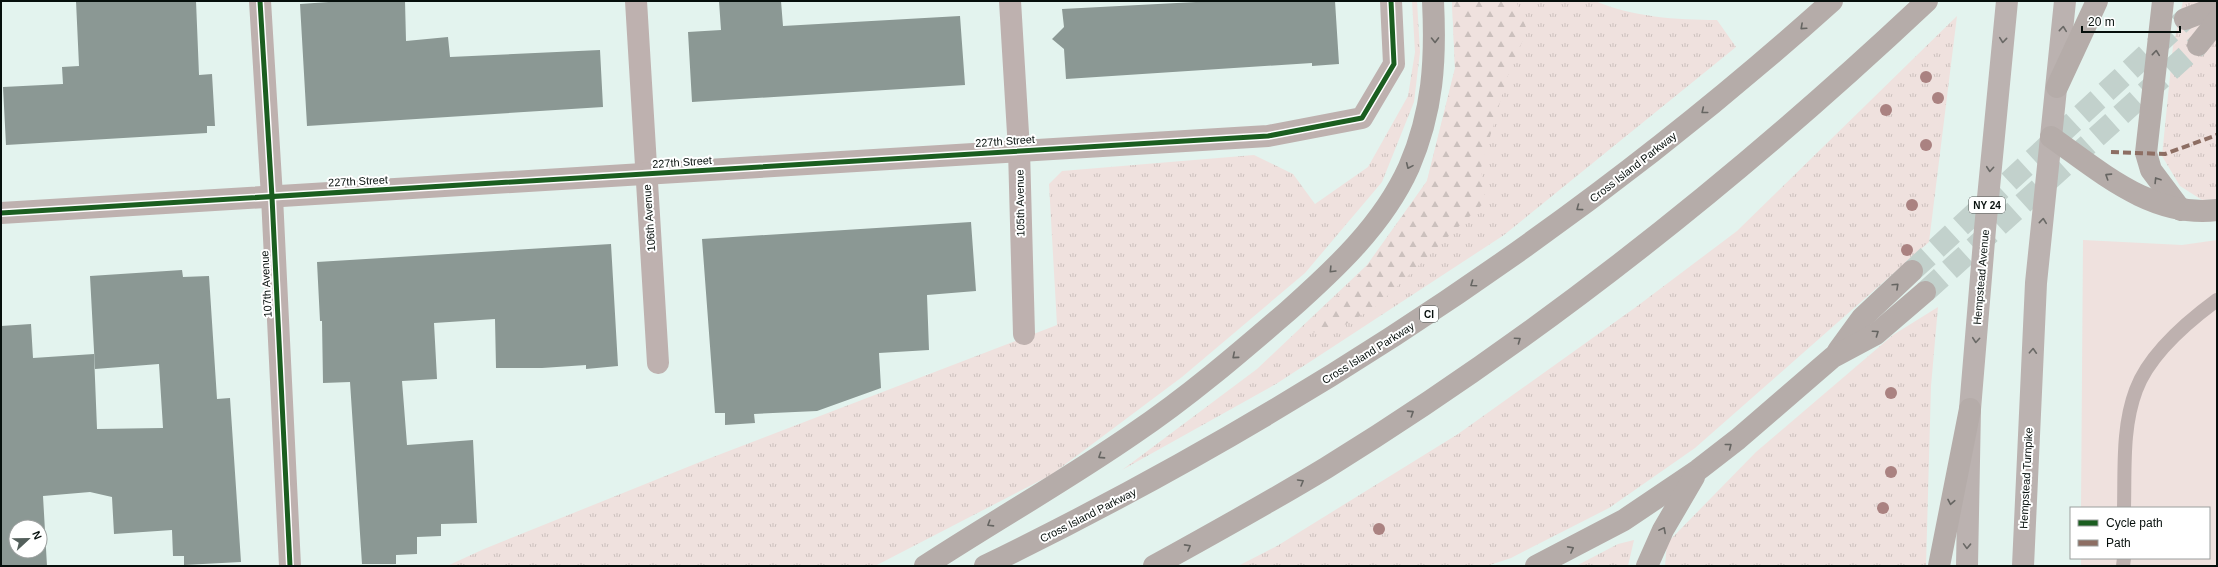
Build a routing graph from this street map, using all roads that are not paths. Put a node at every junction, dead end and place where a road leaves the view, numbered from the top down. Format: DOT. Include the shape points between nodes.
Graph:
graph roads {
  1 [pos="260,1"];
  2 [pos="636,1"];
  3 [pos="1010,1"];
  4 [pos="1391,1"];
  5 [pos="1433,1"];
  6 [pos="1832,1"];
  7 [pos="1928,1"];
  8 [pos="2008,1"];
  9 [pos="2065,1"];
  10 [pos="2097,1"];
  11 [pos="2163,1"];
  12 [pos="2217,7"];
  13 [pos="2185,19"];
  14 [pos="2217,21"];
  15 [pos="2198,45"];
  16 [pos="2057,86"];
  17 [pos="2051,137"];
  18 [pos="1019,150"];
  19 [pos="647,174"];
  20 [pos="272,196"];
  21 [pos="2181,210"];
  22 [pos="2217,210"];
  23 [pos="1,213"];
  24 [pos="1912,271"];
  25 [pos="1925,292"];
  26 [pos="2217,300"];
  27 [pos="1024,334"];
  28 [pos="1834,357"];
  29 [pos="658,363"];
  30 [pos="1970,409"];
  31 [pos="1698,470"];
  32 [pos="2124,507"];
  33 [pos="290,566"];
  34 [pos="925,566"];
  35 [pos="985,566"];
  36 [pos="1154,566"];
  37 [pos="1536,566"];
  38 [pos="1647,566"];
  39 [pos="1939,566"];
  40 [pos="1967,566"];
  41 [pos="2023,566"];
  1 -- 20 [label="street, 107th Avenue"];
  2 -- 19 [label="street, 106th Avenue"];
  3 -- 18 [label="street, 105th Avenue"];
  4 -- 18 [label="street, 227th Street" via="1394,64 1362,118 1268,136"];
  5 -- 34 [label="highway, one-way" via="1435,57 1427,116 1420,140 1393,196 1355,246 1326,277 1267,329 1170,408 1056,485 990,523"];
  6 -- 35 [label="highway, Cross Island Parkway / CI, one-way" via="1719,99 1636,165 1565,219 1408,328 1325,381 1164,474 1070,525"];
  36 -- 7 [label="highway, one-way" via="1326,468 1524,336 1716,188"];
  8 -- 30 [label="main road, Hempstead Avenue / NY 24, one-way"];
  16 -- 9 [label="main road, one-way"];
  10 -- 16 [label="highway"];
  21 -- 11 [label="highway, one-way" via="2157,180 2146,153"];
  12 -- 13 [label="highway"];
  14 -- 15 [label="highway"];
  16 -- 17 [label="main road"];
  21 -- 17 [label="highway, one-way" via="2156,203 2131,191"];
  41 -- 17 [label="main road, Hempstead Turnpike, one-way" via="2036,284"];
  18 -- 19 [label="street, 227th Street"];
  18 -- 27 [label="street, 105th Avenue"];
  19 -- 20 [label="street, 227th Street"];
  19 -- 29 [label="street, 106th Avenue"];
  20 -- 23 [label="street, 227th Street"];
  20 -- 33 [label="street, 107th Avenue"];
  21 -- 22 [label="highway"];
  28 -- 24 [label="highway, one-way" via="1862,318"];
  28 -- 25 [label="highway, one-way" via="1876,334"];
  26 -- 32 [label="lane" via="2185,326 2164,348 2146,369 2136,390 2125,439"];
  31 -- 28 [label="highway, one-way"];
  30 -- 39 [label="highway, one-way"];
  30 -- 40 [label="main road, NY 24, one-way"];
  37 -- 31 [label="highway, one-way" via="1624,520"];
  38 -- 31 [label="highway, one-way" via="1662,530"];
}
